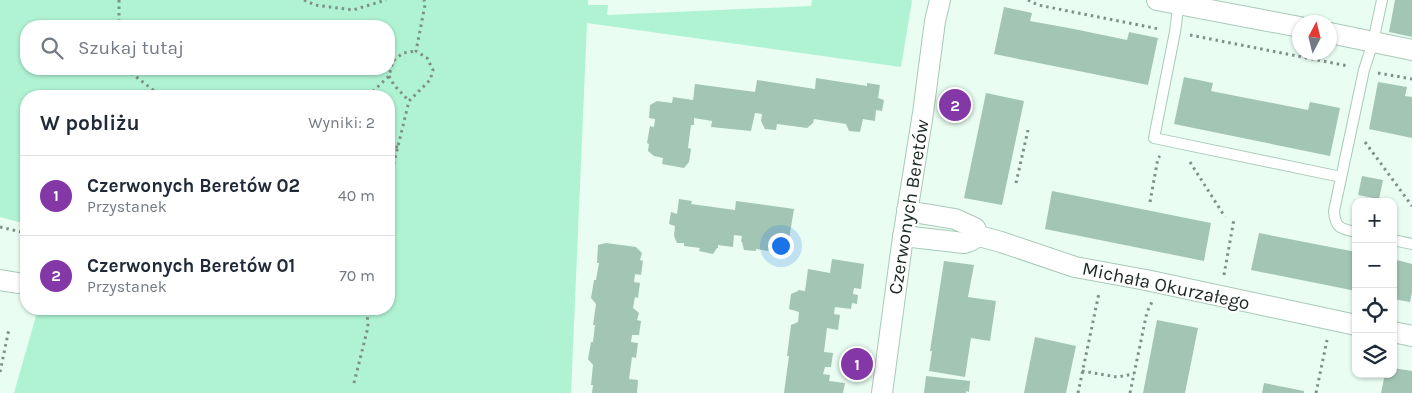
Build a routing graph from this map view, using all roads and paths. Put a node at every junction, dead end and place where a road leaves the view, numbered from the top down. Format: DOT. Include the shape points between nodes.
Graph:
graph roads {
  1 [pos="119,0"];
  2 [pos="304,0"];
  3 [pos="386,0"];
  4 [pos="424,0"];
  5 [pos="929,0"];
  6 [pos="940,0"];
  7 [pos="1028,0"];
  8 [pos="1157,0"];
  9 [pos="1382,0"];
  10 [pos="1179,2"];
  11 [pos="119,20"];
  12 [pos="935,21"];
  13 [pos="1292,25"];
  14 [pos="1175,32"];
  15 [pos="1337,34"];
  16 [pos="1373,42"];
  17 [pos="1412,50"];
  18 [pos="416,51"];
  19 [pos="395,59"];
  20 [pos="1364,70"];
  21 [pos="134,75"];
  22 [pos="389,76"];
  23 [pos="1412,79"];
  24 [pos="152,90"];
  25 [pos="374,90"];
  26 [pos="409,101"];
  27 [pos="1028,130"];
  28 [pos="1363,140"];
  29 [pos="398,147"];
  30 [pos="1166,152"];
  31 [pos="395,159"];
  32 [pos="1189,159"];
  33 [pos="1341,177"];
  34 [pos="1016,183"];
  35 [pos="1150,202"];
  36 [pos="1412,206"];
  37 [pos="907,211"];
  38 [pos="1225,217"];
  39 [pos="1234,219"];
  40 [pos="0,227"];
  41 [pos="1352,231"];
  42 [pos="20,232"];
  43 [pos="903,236"];
  44 [pos="979,236"];
  45 [pos="1397,241"];
  46 [pos="1412,244"];
  47 [pos="1103,273"];
  48 [pos="1222,282"];
  49 [pos="1148,298"];
  50 [pos="367,315"];
  51 [pos="1331,320"];
  52 [pos="1352,324"];
  53 [pos="9,330"];
  54 [pos="1397,333"];
  55 [pos="1412,336"];
  56 [pos="1082,371"];
  57 [pos="0,372"];
  58 [pos="1134,374"];
  59 [pos="354,383"];
  60 [pos="882,393"];
  61 [pos="1078,393"];
  62 [pos="1130,393"];
  63 [pos="1316,393"];
  1 -- 11 [label="path"];
  2 -- 3 [label="path" via="315,5 353,10"];
  4 -- 18 [label="path"];
  5 -- 12 [label="street, Czerwonych Beretów"];
  6 -- 12 [label="street, Czerwonych Beretów"];
  7 -- 14 [label="path" via="1038,5"];
  8 -- 10 [label="street"];
  9 -- 16 [label="lane"];
  10 -- 13 [label="street"];
  10 -- 14 [label="lane"];
  12 -- 37 [label="street, Czerwonych Beretów"];
  14 -- 20 [label="path"];
  14 -- 33 [label="lane" via="1154,138"];
  15 -- 16 [label="street"];
  16 -- 17 [label="street"];
  16 -- 20 [label="lane"];
  18 -- 19 [label="path" via="403,53"];
  18 -- 26 [label="path" via="427,58 433,70 430,80"];
  20 -- 23 [label="path"];
  20 -- 33 [label="lane"];
  21 -- 24 [label="path"];
  22 -- 25 [label="path"];
  22 -- 26 [label="path"];
  26 -- 29 [label="path"];
  27 -- 34 [label="path"];
  28 -- 36 [label="path"];
  29 -- 31 [label="path"];
  30 -- 35 [label="path" via="1158,158"];
  32 -- 38 [label="path"];
  33 -- 41 [label="lane" via="1335,221 1343,230"];
  37 -- 43 [label="street, Czerwonych Beretów"];
  37 -- 44 [label="street, Michała Okurzałego" via="955,219 975,228"];
  39 -- 48 [label="path"];
  40 -- 42 [label="path"];
  43 -- 44 [label="street" via="964,243"];
  43 -- 60 [label="street, Czerwonych Beretów"];
  44 -- 47 [label="street, Michała Okurzałego"];
  45 -- 46 [label="lane"];
  47 -- 51 [label="street, Michała Okurzałego"];
  47 -- 56 [label="path"];
  49 -- 58 [label="path" via="1153,300 1148,306"];
  50 -- 59 [label="path" via="368,327"];
  51 -- 52 [label="street, Michała Okurzałego"];
  51 -- 63 [label="path"];
  53 -- 57 [label="path"];
  54 -- 55 [label="street"];
  56 -- 58 [label="path" via="1117,377"];
  56 -- 61 [label="path"];
  58 -- 62 [label="path"];
}
